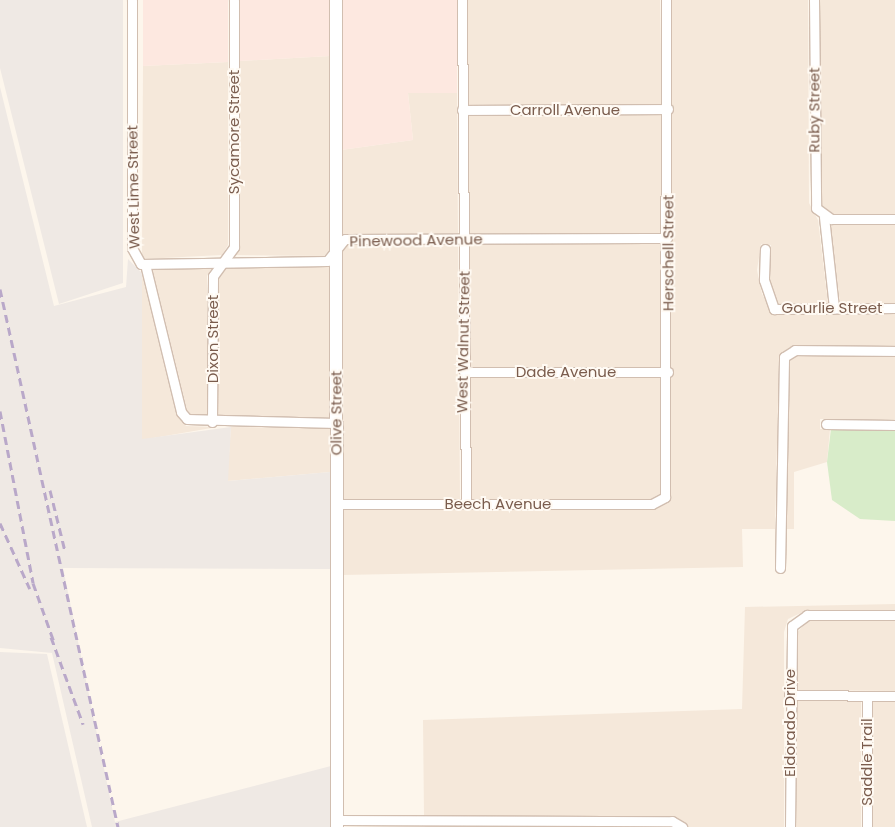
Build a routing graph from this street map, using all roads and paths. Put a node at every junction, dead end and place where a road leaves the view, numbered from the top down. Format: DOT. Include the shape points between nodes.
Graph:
graph roads {
  1 [pos="132,0"];
  2 [pos="234,0"];
  3 [pos="336,0"];
  4 [pos="462,0"];
  5 [pos="666,0"];
  6 [pos="814,0"];
  7 [pos="668,109"];
  8 [pos="462,110"];
  9 [pos="824,217"];
  10 [pos="895,219"];
  11 [pos="464,238"];
  12 [pos="668,238"];
  13 [pos="336,249"];
  14 [pos="765,249"];
  15 [pos="225,260"];
  16 [pos="145,264"];
  17 [pos="834,308"];
  18 [pos="895,308"];
  19 [pos="895,351"];
  20 [pos="464,372"];
  21 [pos="668,372"];
  22 [pos="212,422"];
  23 [pos="336,423"];
  24 [pos="826,424"];
  25 [pos="895,425"];
  26 [pos="659,502"];
  27 [pos="336,504"];
  28 [pos="466,504"];
  29 [pos="780,568"];
  30 [pos="895,615"];
  31 [pos="789,695"];
  32 [pos="867,696"];
  33 [pos="895,696"];
  34 [pos="337,824"];
  35 [pos="682,827"];
  36 [pos="790,827"];
  37 [pos="867,827"];
  1 -- 16 [label="street, West Lime Street" via="132,248 135,260"];
  2 -- 15 [label="street, Sycamore Street" via="234,247"];
  3 -- 13 [label="main road, Olive Street"];
  4 -- 8 [label="street, West Walnut Street"];
  5 -- 7 [label="street, Herschell Street"];
  6 -- 9 [label="street, Ruby Street" via="815,204"];
  7 -- 8 [label="street, Carroll Avenue"];
  7 -- 12 [label="street, Herschell Street"];
  8 -- 11 [label="street, West Walnut Street"];
  9 -- 10 [label="street"];
  9 -- 17 [label="street, Ruby Street"];
  11 -- 12 [label="street, Pinewood Avenue"];
  11 -- 13 [label="street, Pinewood Avenue" via="345,239"];
  11 -- 20 [label="street, West Walnut Street"];
  12 -- 21 [label="street, Herschell Street"];
  13 -- 15 [label="street, Pinewood Avenue" via="327,261"];
  13 -- 23 [label="main road, Olive Street"];
  14 -- 17 [label="street, Gourlie Street" via="764,280 774,309"];
  15 -- 16 [label="street, Pinewood Avenue"];
  15 -- 22 [label="street, Dixon Street" via="213,276"];
  16 -- 22 [label="street, West Lime Street" via="181,412 187,419"];
  17 -- 18 [label="street, Gourlie Street"];
  19 -- 29 [label="street" via="795,350 784,357"];
  20 -- 21 [label="street, Dade Avenue"];
  20 -- 28 [label="street, West Walnut Street"];
  21 -- 26 [label="street, Herschell Street" via="668,489"];
  22 -- 23 [label="street"];
  23 -- 27 [label="main road, Olive Street"];
  24 -- 25 [label="street"];
  26 -- 28 [label="street, Beech Avenue"];
  27 -- 28 [label="street, Beech Avenue"];
  27 -- 34 [label="main road, Olive Street"];
  30 -- 31 [label="street, Eldorado Drive" via="807,615 796,620 790,633"];
  31 -- 32 [label="street"];
  31 -- 36 [label="street, Eldorado Drive"];
  32 -- 33 [label="street"];
  32 -- 37 [label="street, Saddle Trail"];
  34 -- 35 [label="street" via="672,821"];
}
